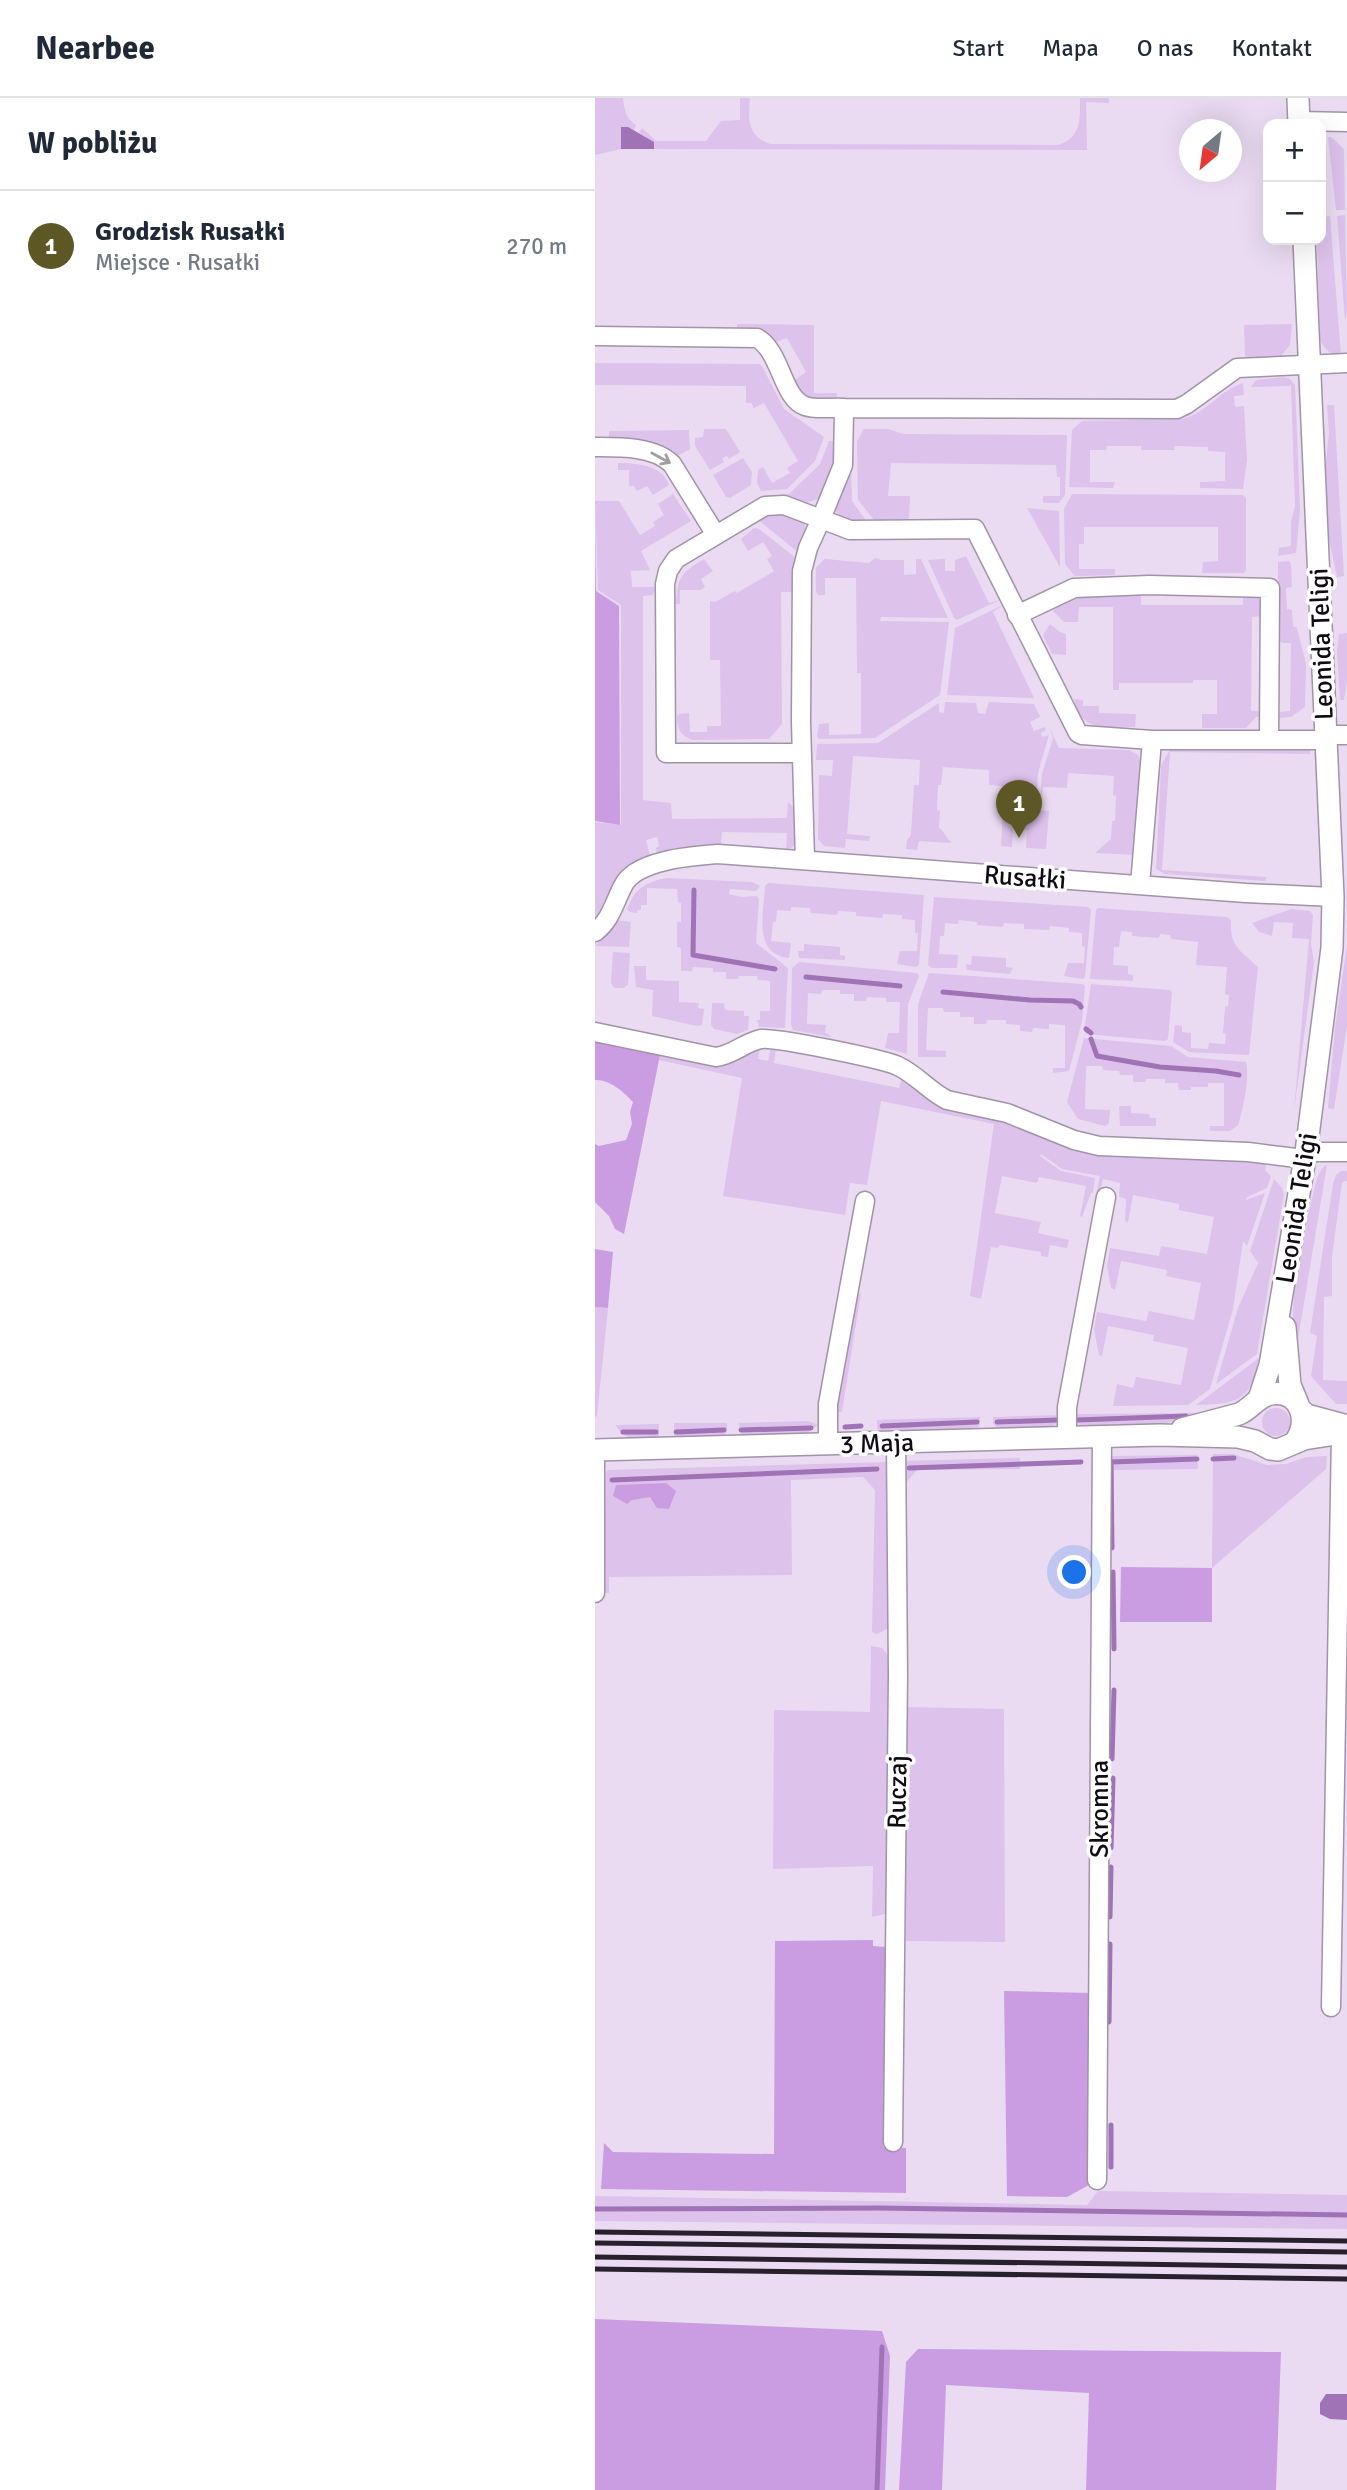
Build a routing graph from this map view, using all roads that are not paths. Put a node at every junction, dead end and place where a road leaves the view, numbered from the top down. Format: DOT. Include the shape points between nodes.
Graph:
graph roads {
  1 [pos="1298,98"];
  2 [pos="1299,119"];
  3 [pos="1326,122"];
  4 [pos="1347,122"];
  5 [pos="1304,245"];
  6 [pos="595,336"];
  7 [pos="1347,363"];
  8 [pos="1310,365"];
  9 [pos="844,408"];
  10 [pos="595,447"];
  11 [pos="821,519"];
  12 [pos="716,535"];
  13 [pos="1017,615"];
  14 [pos="1347,735"];
  15 [pos="1325,738"];
  16 [pos="1152,740"];
  17 [pos="1269,740"];
  18 [pos="802,753"];
  19 [pos="805,859"];
  20 [pos="1140,885"];
  21 [pos="1338,900"];
  22 [pos="595,932"];
  23 [pos="595,1032"];
  24 [pos="1347,1152"];
  25 [pos="1305,1156"];
  26 [pos="1107,1197"];
  27 [pos="865,1201"];
  28 [pos="1282,1297"];
  29 [pos="1256,1402"];
  30 [pos="1300,1408"];
  31 [pos="1345,1431"];
  32 [pos="1160,1436"];
  33 [pos="1102,1437"];
  34 [pos="1067,1438"];
  35 [pos="1255,1441"];
  36 [pos="896,1442"];
  37 [pos="1294,1443"];
  38 [pos="828,1444"];
  39 [pos="595,1450"];
  40 [pos="595,1593"];
  41 [pos="1332,2007"];
  42 [pos="893,2142"];
  43 [pos="1097,2180"];
  1 -- 2 [label="street"];
  3 -- 4 [label="street"];
  5 -- 8 [label="street, Leonida Teligi"];
  6 -- 9 [label="street" via="757,338 769,348 800,404"];
  7 -- 8 [label="street"];
  8 -- 9 [label="street" via="1236,369 1177,408"];
  8 -- 15 [label="street, Leonida Teligi"];
  9 -- 11 [label="street" via="843,465"];
  10 -- 12 [label="street, one-way" via="665,457"];
  11 -- 12 [label="street" via="784,505 765,506"];
  11 -- 13 [label="street" via="850,530 975,529"];
  11 -- 18 [label="street" via="802,571"];
  12 -- 18 [label="street" via="676,559 666,575 666,753"];
  13 -- 16 [label="street" via="1078,733"];
  13 -- 17 [label="street" via="1074,588 1270,588"];
  14 -- 15 [label="street"];
  15 -- 17 [label="street"];
  15 -- 21 [label="street, Leonida Teligi"];
  16 -- 17 [label="street"];
  16 -- 20 [label="street"];
  18 -- 19 [label="street"];
  19 -- 20 [label="street, Rusałki"];
  19 -- 22 [label="street, Rusałki" via="718,854 636,871 623,884 606,923"];
  20 -- 21 [label="street, Rusałki"];
  21 -- 25 [label="street, Leonida Teligi"];
  23 -- 25 [label="street" via="716,1057 761,1039 887,1062 947,1100 1007,1113 1088,1143"];
  24 -- 25 [label="street"];
  25 -- 28 [label="street, Leonida Teligi"];
  26 -- 34 [label="street" via="1067,1407"];
  27 -- 38 [label="street" via="828,1404"];
  28 -- 29 [label="street, Leonida Teligi" via="1265,1387"];
  28 -- 30 [label="street, Leonida Teligi" via="1290,1385"];
  29 -- 30 [label="street, 3 Maja" via="1275,1393 1292,1398"];
  29 -- 32 [label="street, 3 Maja" via="1239,1414"];
  29 -- 35 [label="street" via="1247,1420"];
  30 -- 31 [label="street, 3 Maja"];
  30 -- 37 [label="street" via="1303,1429"];
  31 -- 37 [label="street, 3 Maja"];
  31 -- 41 [label="street"];
  32 -- 33 [label="street, 3 Maja"];
  32 -- 35 [label="street, 3 Maja"];
  33 -- 34 [label="street, 3 Maja"];
  33 -- 43 [label="street, Skromna"];
  34 -- 36 [label="street, 3 Maja"];
  35 -- 37 [label="street, 3 Maja" via="1270,1449"];
  36 -- 38 [label="street, 3 Maja"];
  36 -- 42 [label="street, Ruczaj"];
  38 -- 39 [label="street, 3 Maja"];
  39 -- 40 [label="street"];
}
